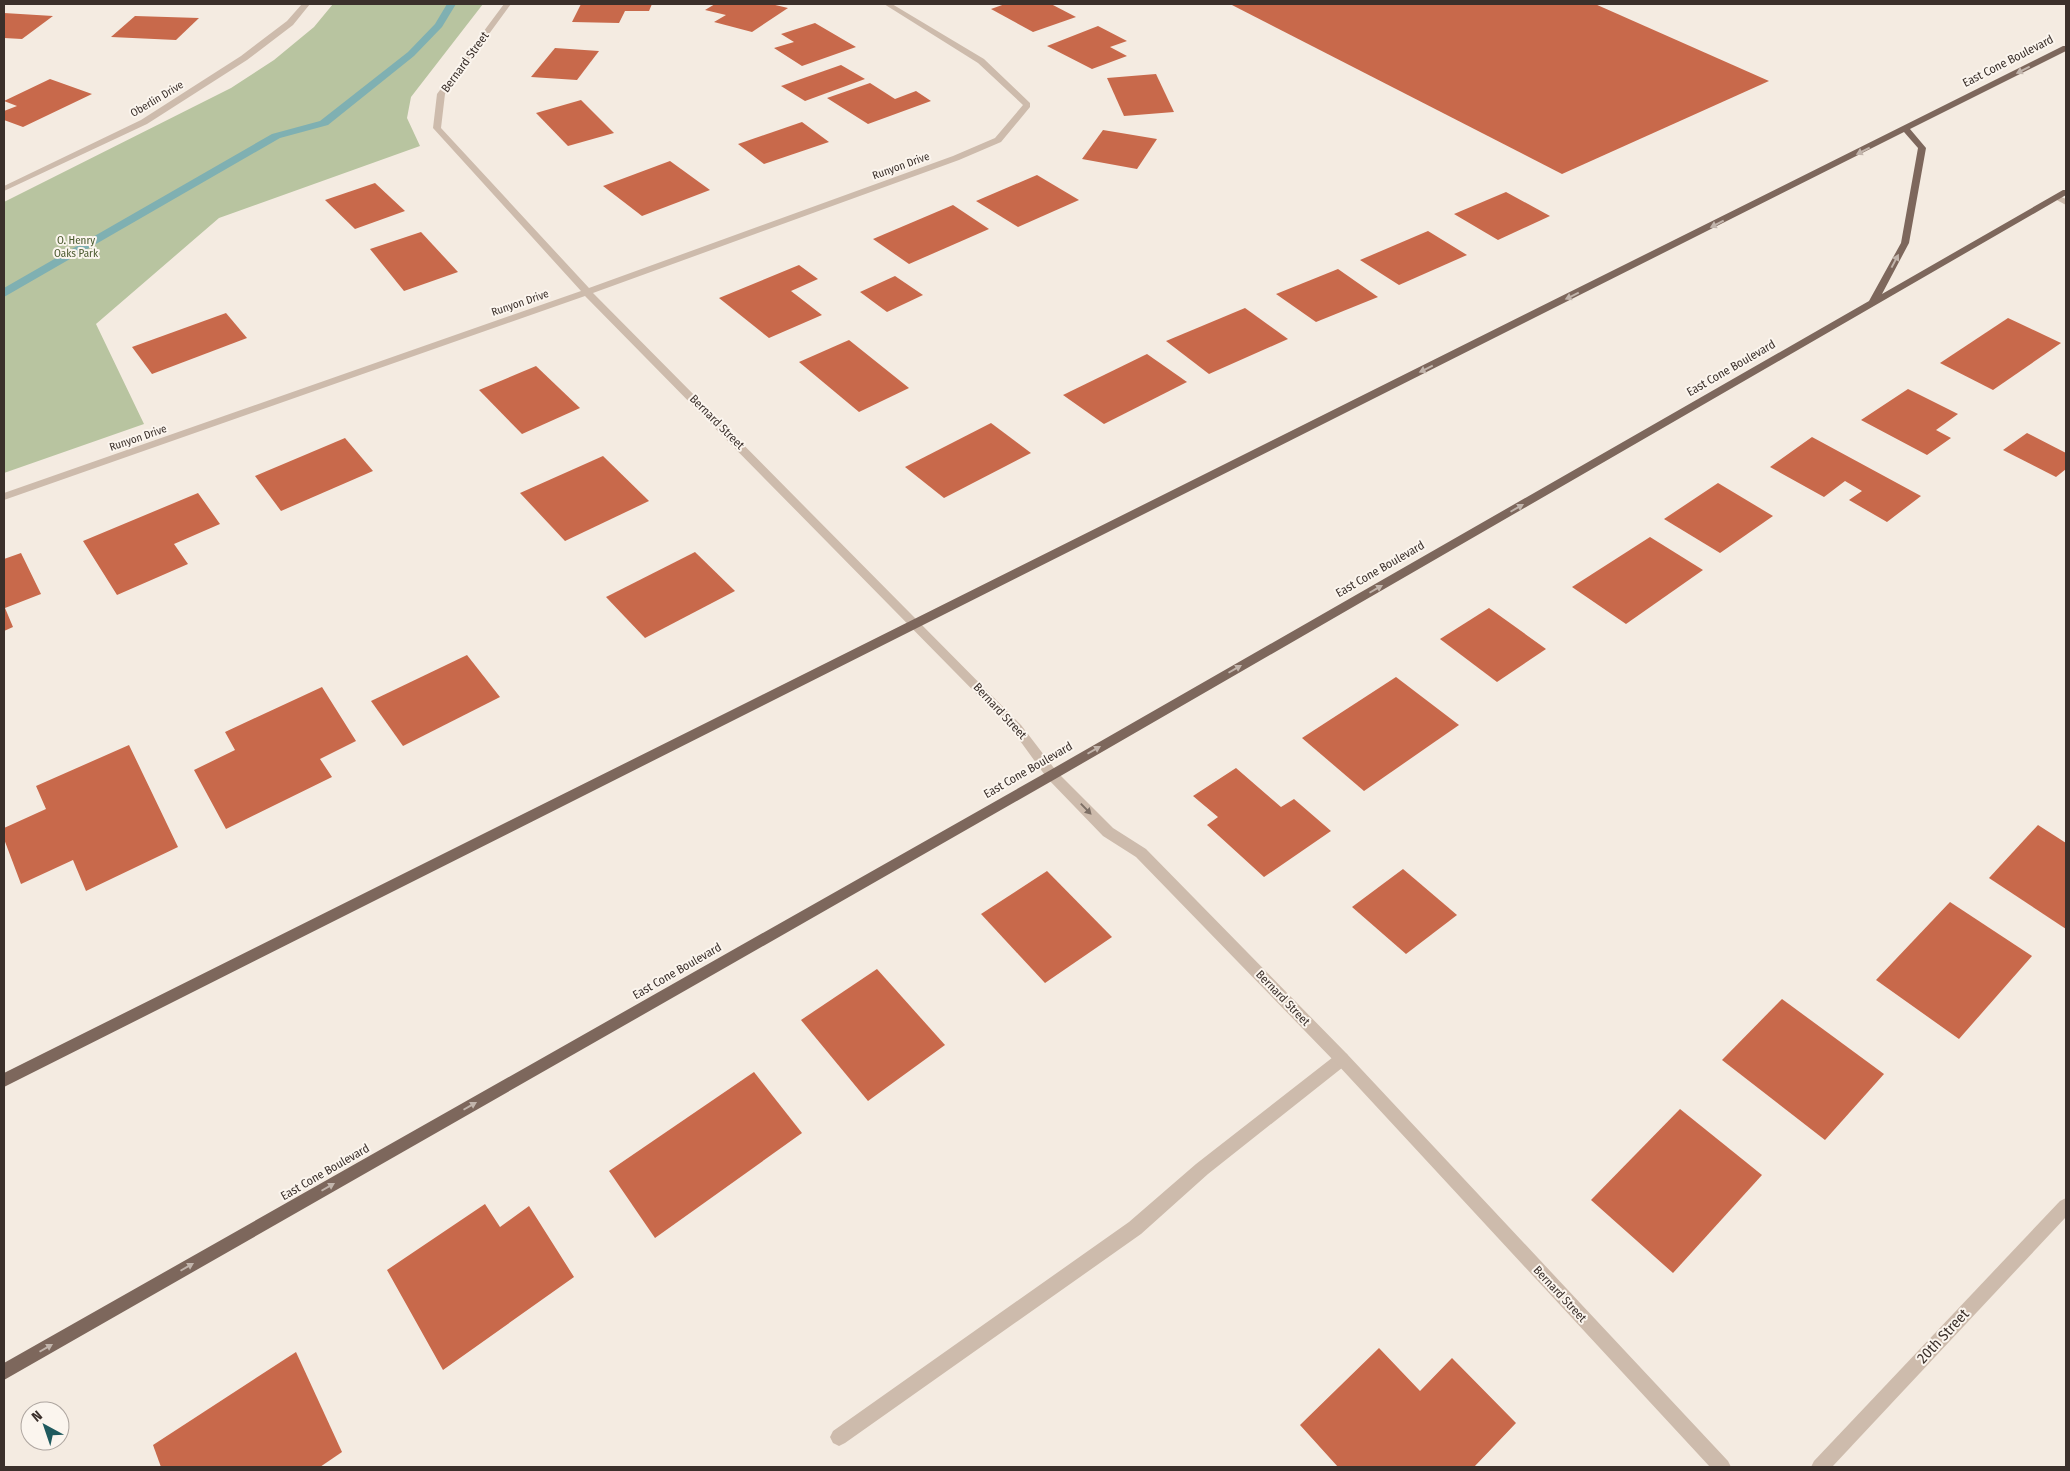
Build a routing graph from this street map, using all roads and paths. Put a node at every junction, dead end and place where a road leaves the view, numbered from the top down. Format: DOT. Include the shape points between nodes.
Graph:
graph roads {
  1 [pos="306,4"];
  2 [pos="507,4"];
  3 [pos="887,4"];
  4 [pos="2066,48"];
  5 [pos="1906,129"];
  6 [pos="4,189"];
  7 [pos="2063,197"];
  8 [pos="587,292"];
  9 [pos="1872,304"];
  10 [pos="4,497"];
  11 [pos="915,623"];
  12 [pos="1052,774"];
  13 [pos="1342,1059"];
  14 [pos="4,1080"];
  15 [pos="2066,1206"];
  16 [pos="4,1372"];
  17 [pos="840,1437"];
  18 [pos="1722,1467"];
  19 [pos="1820,1467"];
  1 -- 6 [label="street, Oberlin Drive" via="290,23 244,58 144,122"];
  2 -- 8 [label="street, Bernard Street" via="440,94 437,128"];
  3 -- 8 [label="street, Runyon Drive" via="981,61 1027,105 998,140"];
  4 -- 5 [label="main road, East Cone Boulevard, one-way"];
  9 -- 5 [label="main road, one-way" via="1904,243 1922,148"];
  5 -- 11 [label="main road, East Cone Boulevard, one-way"];
  7 -- 9 [label="main road, East Cone Boulevard"];
  8 -- 10 [label="street, Runyon Drive"];
  8 -- 11 [label="street, Bernard Street"];
  12 -- 9 [label="main road, East Cone Boulevard, one-way"];
  11 -- 12 [label="street, Bernard Street" via="1017,728"];
  11 -- 14 [label="main road, East Cone Boulevard"];
  12 -- 13 [label="street, Bernard Street, one-way" via="1108,832 1141,853"];
  16 -- 12 [label="main road, East Cone Boulevard, one-way"];
  13 -- 17 [label="street" via="1202,1170 1135,1228"];
  13 -- 18 [label="street, Bernard Street"];
  15 -- 19 [label="street, 20th Street"];
}
